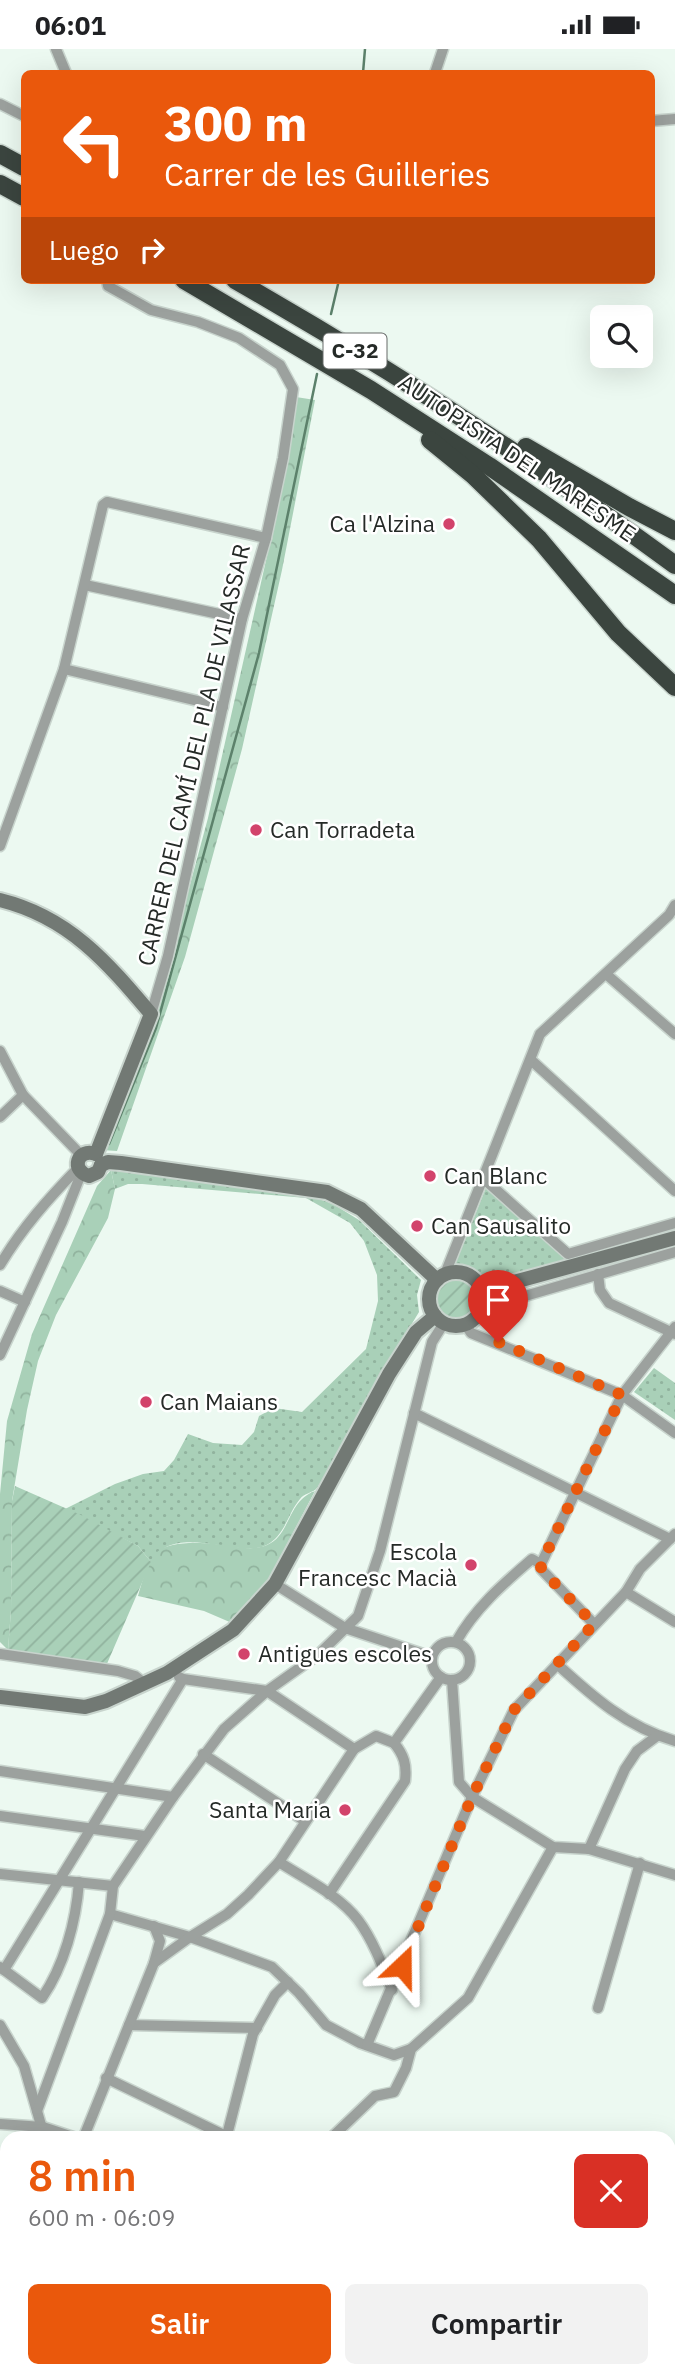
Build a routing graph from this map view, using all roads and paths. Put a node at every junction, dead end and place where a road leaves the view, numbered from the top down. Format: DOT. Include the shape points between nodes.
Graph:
graph roads {
  1 [pos="56,49"];
  2 [pos="443,49"];
  3 [pos="65,70"];
  4 [pos="436,70"];
  5 [pos="0,104"];
  6 [pos="21,114"];
  7 [pos="675,119"];
  8 [pos="655,121"];
  9 [pos="0,154"];
  10 [pos="21,165"];
  11 [pos="0,184"];
  12 [pos="21,195"];
  13 [pos="108,284"];
  14 [pos="191,284"];
  15 [pos="242,284"];
  16 [pos="371,390"];
  17 [pos="475,425"];
  18 [pos="675,531"];
  19 [pos="266,538"];
  20 [pos="675,565"];
  21 [pos="85,585"];
  22 [pos="675,595"];
  23 [pos="242,619"];
  24 [pos="64,669"];
  25 [pos="675,687"];
  26 [pos="223,707"];
  27 [pos="0,846"];
  28 [pos="0,900"];
  29 [pos="675,905"];
  30 [pos="672,917"];
  31 [pos="606,974"];
  32 [pos="151,1014"];
  33 [pos="675,1034"];
  34 [pos="0,1051"];
  35 [pos="530,1060"];
  36 [pos="23,1095"];
  37 [pos="0,1117"];
  38 [pos="99,1160"];
  39 [pos="80,1165"];
  40 [pos="484,1179"];
  41 [pos="675,1191"];
  42 [pos="675,1223"];
  43 [pos="675,1238"];
  44 [pos="675,1252"];
  45 [pos="0,1265"];
  46 [pos="598,1274"];
  47 [pos="441,1277"];
  48 [pos="0,1291"];
  49 [pos="481,1291"];
  50 [pos="24,1302"];
  51 [pos="481,1309"];
  52 [pos="439,1319"];
  53 [pos="465,1324"];
  54 [pos="674,1330"];
  55 [pos="0,1355"];
  56 [pos="622,1395"];
  57 [pos="414,1413"];
  58 [pos="675,1433"];
  59 [pos="576,1493"];
  60 [pos="672,1537"];
  61 [pos="541,1564"];
  62 [pos="275,1584"];
  63 [pos="625,1593"];
  64 [pos="675,1622"];
  65 [pos="594,1624"];
  66 [pos="345,1628"];
  67 [pos="456,1642"];
  68 [pos="0,1654"];
  69 [pos="432,1657"];
  70 [pos="557,1664"];
  71 [pos="176,1675"];
  72 [pos="441,1677"];
  73 [pos="452,1680"];
  74 [pos="145,1683"];
  75 [pos="267,1691"];
  76 [pos="0,1697"];
  77 [pos="657,1736"];
  78 [pos="675,1741"];
  79 [pos="394,1743"];
  80 [pos="354,1749"];
  81 [pos="204,1754"];
  82 [pos="0,1771"];
  83 [pos="116,1788"];
  84 [pos="173,1797"];
  85 [pos="472,1797"];
  86 [pos="0,1816"];
  87 [pos="305,1821"];
  88 [pos="90,1829"];
  89 [pos="145,1836"];
  90 [pos="553,1847"];
  91 [pos="589,1849"];
  92 [pos="279,1862"];
  93 [pos="640,1863"];
  94 [pos="0,1874"];
  95 [pos="675,1875"];
  96 [pos="58,1880"];
  97 [pos="79,1882"];
  98 [pos="113,1886"];
  99 [pos="329,1894"];
  100 [pos="110,1914"];
  101 [pos="154,1926"];
  102 [pos="190,1937"];
  103 [pos="154,1963"];
  104 [pos="2,1968"];
  105 [pos="288,1982"];
  106 [pos="392,1990"];
  107 [pos="598,2008"];
  108 [pos="0,2025"];
  109 [pos="129,2025"];
  110 [pos="257,2028"];
  111 [pos="368,2045"];
  112 [pos="411,2049"];
  113 [pos="106,2078"];
  114 [pos="37,2111"];
  115 [pos="0,2124"];
  116 [pos="43,2127"];
  117 [pos="44,2131"];
  118 [pos="56,2131"];
  119 [pos="84,2131"];
  120 [pos="214,2131"];
  121 [pos="228,2131"];
  122 [pos="338,2131"];
  1 -- 3 [label="street"];
  2 -- 4 [label="street"];
  5 -- 6 [label="street"];
  7 -- 8 [label="street"];
  9 -- 10 [label="highway"];
  11 -- 12 [label="highway"];
  13 -- 19 [label="street, CARRER DEL CAMÍ DEL PLA DE VILASSAR" via="151,310 239,338 280,365 293,389"];
  14 -- 16 [label="highway, AUTOPISTA DEL MARESME / C-32"];
  15 -- 17 [label="highway, AUTOPISTA DEL MARESME / C-32"];
  16 -- 22 [label="highway, AUTOPISTA DEL MARESME / C-32"];
  16 -- 25 [label="highway" via="502,502 618,633"];
  17 -- 18 [label="highway, C-32" via="529,449"];
  17 -- 20 [label="highway, AUTOPISTA DEL MARESME / C-32"];
  19 -- 21 [label="street" via="107,502"];
  19 -- 23 [label="street, CARRER DEL CAMÍ DEL PLA DE VILASSAR"];
  21 -- 23 [label="street"];
  21 -- 24 [label="street"];
  23 -- 26 [label="street, CARRER DEL CAMÍ DEL PLA DE VILASSAR"];
  24 -- 26 [label="street"];
  24 -- 27 [label="street"];
  26 -- 32 [label="street, CARRER DEL CAMÍ DEL PLA DE VILASSAR"];
  28 -- 32 [label="street" via="38,913 73,934 110,966"];
  29 -- 30 [label="street"];
  30 -- 31 [label="street"];
  31 -- 33 [label="street"];
  31 -- 35 [label="street" via="540,1034"];
  32 -- 38 [label="street"];
  34 -- 36 [label="street"];
  35 -- 40 [label="street"];
  35 -- 41 [label="street"];
  36 -- 37 [label="street"];
  36 -- 39 [label="street"];
  38 -- 39 [label="street" via="89,1152"];
  38 -- 39 [label="street" via="94,1175"];
  38 -- 47 [label="street" via="327,1192 361,1209"];
  39 -- 45 [label="street" via="39,1208"];
  39 -- 50 [label="street" via="62,1223"];
  40 -- 42 [label="street" via="568,1254"];
  40 -- 47 [label="street"];
  43 -- 49 [label="street"];
  44 -- 46 [label="street"];
  46 -- 51 [label="street"];
  46 -- 54 [label="street" via="600,1290 609,1303"];
  47 -- 49 [label="street" via="453,1272 470,1276"];
  47 -- 52 [label="street" via="429,1294"];
  48 -- 50 [label="street"];
  49 -- 51 [label="street"];
  50 -- 55 [label="street"];
  51 -- 53 [label="street"];
  52 -- 53 [label="street"];
  52 -- 57 [label="street"];
  52 -- 62 [label="street" via="416,1332 389,1374"];
  53 -- 56 [label="street" via="471,1333"];
  54 -- 56 [label="street"];
  56 -- 58 [label="street"];
  56 -- 59 [label="street"];
  57 -- 59 [label="street"];
  57 -- 66 [label="street" via="380,1551 358,1616"];
  59 -- 60 [label="street"];
  59 -- 61 [label="street"];
  60 -- 63 [label="street" via="640,1569"];
  61 -- 65 [label="street"];
  61 -- 67 [label="street" via="532,1559 503,1585"];
  62 -- 66 [label="street"];
  62 -- 71 [label="street" via="233,1630"];
  63 -- 64 [label="street"];
  63 -- 65 [label="street"];
  65 -- 70 [label="street"];
  66 -- 69 [label="street"];
  66 -- 75 [label="street" via="319,1654"];
  67 -- 69 [label="street" via="439,1645"];
  67 -- 73 [label="street" via="465,1647 470,1660 466,1673"];
  68 -- 74 [label="street" via="118,1671"];
  69 -- 72 [label="street" via="434,1670"];
  70 -- 77 [label="street" via="624,1719"];
  70 -- 85 [label="street" via="514,1710"];
  71 -- 74 [label="street"];
  71 -- 75 [label="street"];
  71 -- 83 [label="street"];
  72 -- 73 [label="street"];
  72 -- 79 [label="street"];
  73 -- 85 [label="street" via="459,1782"];
  74 -- 76 [label="street" via="85,1707"];
  75 -- 80 [label="street"];
  75 -- 81 [label="street" via="224,1729"];
  77 -- 78 [label="street"];
  77 -- 91 [label="street" via="637,1751 625,1769"];
  79 -- 80 [label="street" via="376,1736"];
  79 -- 99 [label="street" via="404,1758 405,1781"];
  80 -- 87 [label="street"];
  81 -- 84 [label="street"];
  81 -- 87 [label="street"];
  82 -- 83 [label="street"];
  83 -- 84 [label="street"];
  83 -- 88 [label="street"];
  84 -- 89 [label="street"];
  85 -- 90 [label="street"];
  85 -- 106 [label="street"];
  86 -- 88 [label="street"];
  87 -- 92 [label="street"];
  88 -- 89 [label="street"];
  88 -- 96 [label="street"];
  89 -- 98 [label="street"];
  90 -- 91 [label="street"];
  90 -- 112 [label="street" via="468,1998"];
  91 -- 93 [label="street"];
  92 -- 99 [label="street"];
  92 -- 102 [label="street" via="227,1914"];
  93 -- 95 [label="street"];
  93 -- 107 [label="street"];
  94 -- 96 [label="street"];
  96 -- 97 [label="street"];
  96 -- 104 [label="street"];
  97 -- 98 [label="street"];
  97 -- 104 [label="street" via="65,1952 42,1998"];
  98 -- 100 [label="street"];
  99 -- 106 [label="street" via="358,1920"];
  100 -- 101 [label="street"];
  100 -- 114 [label="street"];
  101 -- 102 [label="street"];
  101 -- 103 [label="street" via="160,1941"];
  102 -- 103 [label="street"];
  102 -- 105 [label="street" via="272,1967"];
  103 -- 109 [label="street"];
  105 -- 110 [label="street" via="275,1995"];
  105 -- 111 [label="street" via="326,2025"];
  106 -- 111 [label="street"];
  108 -- 114 [label="street" via="24,2066"];
  109 -- 110 [label="street"];
  109 -- 113 [label="street"];
  110 -- 121 [label="street"];
  111 -- 112 [label="street" via="394,2055"];
  112 -- 122 [label="street" via="394,2092 375,2096"];
  113 -- 119 [label="street"];
  113 -- 120 [label="street"];
  114 -- 116 [label="street"];
  115 -- 116 [label="street"];
  116 -- 117 [label="street"];
  116 -- 118 [label="street"];
}
